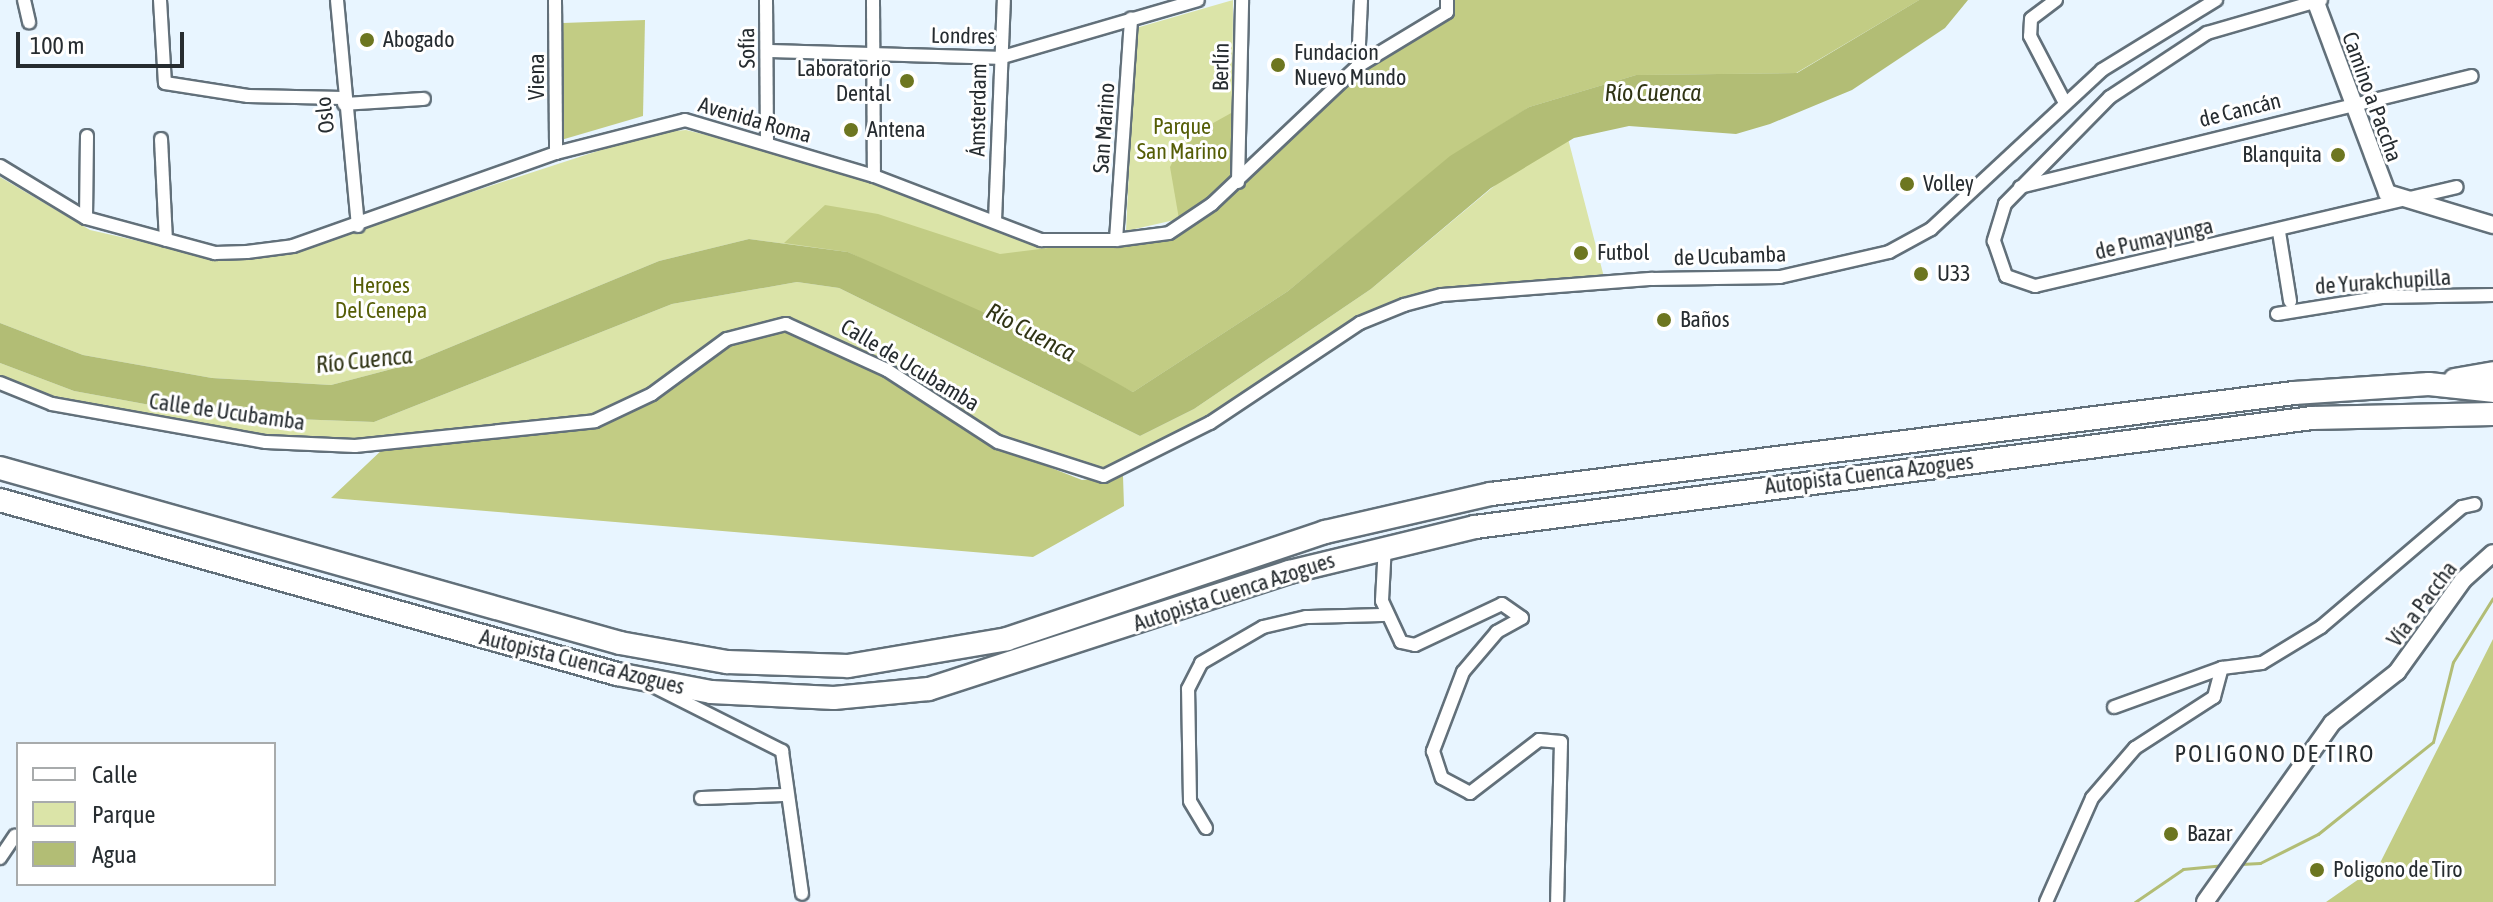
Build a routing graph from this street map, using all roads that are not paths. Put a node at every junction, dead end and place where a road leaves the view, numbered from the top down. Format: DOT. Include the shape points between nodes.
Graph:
graph roads {
  1 [pos="24,0"];
  2 [pos="160,0"];
  3 [pos="337,0"];
  4 [pos="555,0"];
  5 [pos="766,0"];
  6 [pos="873,0"];
  7 [pos="1004,0"];
  8 [pos="1198,0"];
  9 [pos="1242,0"];
  10 [pos="1361,0"];
  11 [pos="2056,0"];
  12 [pos="2216,0"];
  13 [pos="2317,0"];
  14 [pos="1447,6"];
  15 [pos="1131,19"];
  16 [pos="29,22"];
  17 [pos="768,51"];
  18 [pos="874,54"];
  19 [pos="999,58"];
  20 [pos="1358,66"];
  21 [pos="2472,76"];
  22 [pos="424,99"];
  23 [pos="343,101"];
  24 [pos="2065,103"];
  25 [pos="2348,103"];
  26 [pos="87,136"];
  27 [pos="161,139"];
  28 [pos="767,143"];
  29 [pos="556,153"];
  30 [pos="0,166"];
  31 [pos="874,176"];
  32 [pos="1238,182"];
  33 [pos="2020,187"];
  34 [pos="2457,187"];
  35 [pos="2410,202"];
  36 [pos="86,218"];
  37 [pos="995,221"];
  38 [pos="2493,225"];
  39 [pos="358,226"];
  40 [pos="2279,232"];
  41 [pos="166,240"];
  42 [pos="1116,240"];
  43 [pos="1442,295"];
  44 [pos="2493,295"];
  45 [pos="2290,301"];
  46 [pos="2277,314"];
  47 [pos="2493,373"];
  48 [pos="0,383"];
  49 [pos="2429,384"];
  50 [pos="2493,391"];
  51 [pos="2489,414"];
  52 [pos="0,468"];
  53 [pos="0,500"];
  54 [pos="2475,504"];
  55 [pos="1385,545"];
  56 [pos="2493,553"];
  57 [pos="1385,615"];
  58 [pos="2222,668"];
  59 [pos="646,680"];
  60 [pos="2114,707"];
  61 [pos="784,795"];
  62 [pos="701,798"];
  63 [pos="1206,828"];
  64 [pos="15,836"];
  65 [pos="0,858"];
  66 [pos="802,894"];
  67 [pos="1557,902"];
  68 [pos="2046,902"];
  69 [pos="2205,902"];
  1 -- 16 [label="street"];
  2 -- 23 [label="street" via="165,83 248,96"];
  3 -- 23 [label="street, Oslo"];
  4 -- 29 [label="street, Viena"];
  5 -- 17 [label="street, Sofía"];
  6 -- 18 [label="street"];
  7 -- 19 [label="street, Ámsterdam"];
  8 -- 15 [label="street, Londres"];
  9 -- 32 [label="street, Berlín"];
  10 -- 20 [label="street"];
  11 -- 24 [label="street" via="2031,19 2030,36"];
  12 -- 24 [label="street, de Ucubamba" via="2137,44"];
  13 -- 25 [label="main road, Camino a Paccha"];
  13 -- 33 [label="street" via="2230,23 2160,61 2110,97"];
  14 -- 20 [label="street, Avenida Roma"];
  15 -- 19 [label="street, Londres"];
  15 -- 42 [label="street, San Marino"];
  17 -- 18 [label="street, Londres"];
  17 -- 28 [label="street, Sofía"];
  18 -- 19 [label="street, Londres"];
  18 -- 31 [label="street"];
  19 -- 37 [label="street, Ámsterdam"];
  20 -- 32 [label="street, Avenida Roma"];
  21 -- 25 [label="street, de Cancán"];
  22 -- 23 [label="street"];
  23 -- 39 [label="street, Oslo"];
  24 -- 43 [label="street, de Ucubamba" via="1931,229 1853,265 1780,277"];
  25 -- 33 [label="street, de Cancán"];
  25 -- 35 [label="main road, Camino a Paccha" via="2374,173 2387,193"];
  26 -- 36 [label="street"];
  27 -- 41 [label="street"];
  28 -- 29 [label="street, Avenida Roma" via="685,120"];
  28 -- 31 [label="street, Avenida Roma"];
  29 -- 39 [label="street, Avenida Roma"];
  30 -- 36 [label="street, Avenida Roma"];
  31 -- 37 [label="street, Avenida Roma"];
  32 -- 42 [label="street, Avenida Roma" via="1169,233"];
  33 -- 40 [label="street, de Pumayunga" via="2005,204 1994,241 1995,259 2018,284"];
  34 -- 35 [label="street, de Pumayunga"];
  35 -- 38 [label="main road, Camino a Paccha"];
  35 -- 40 [label="street, de Pumayunga"];
  36 -- 41 [label="street, Avenida Roma"];
  37 -- 42 [label="street, Avenida Roma" via="1041,240"];
  39 -- 41 [label="street, Avenida Roma" via="247,252"];
  40 -- 45 [label="street"];
  43 -- 48 [label="street, Calle de Ucubamba" via="1360,323 1210,423 1104,476 998,442 887,370 786,324 727,339 652,394 595,421 355,446 266,442 52,404"];
  44 -- 46 [label="street, de Yurakchupilla" via="2382,297"];
  47 -- 49 [label="highway"];
  49 -- 50 [label="highway, Autopista Cuenca Azogues"];
  49 -- 52 [label="highway, Autopista Cuenca Azogues" via="2249,398 1479,496 1325,532 1007,639 848,666 740,664 620,643"];
  51 -- 55 [label="highway, Autopista Cuenca Azogues" via="2301,419 1545,516"];
  53 -- 59 [label="highway, Autopista Cuenca Azogues"];
  54 -- 58 [label="street" via="2462,507 2321,627 2262,663"];
  55 -- 57 [label="street"];
  55 -- 59 [label="highway, Autopista Cuenca Azogues" via="929,689 803,699"];
  56 -- 69 [label="main road, Vía a Paccha" via="2463,580 2397,672 2332,723"];
  57 -- 63 [label="street" via="1306,617 1263,627 1201,663 1188,689 1190,801"];
  57 -- 67 [label="street" via="1409,645 1502,604 1522,618 1497,632 1463,672 1433,751 1442,778 1470,793 1539,740 1561,742"];
  58 -- 60 [label="street"];
  58 -- 68 [label="street" via="2214,697 2113,770 2092,798"];
  59 -- 61 [label="street" via="665,697 769,739 786,766"];
  61 -- 62 [label="street"];
  61 -- 66 [label="street"];
  64 -- 65 [label="street"];
}
